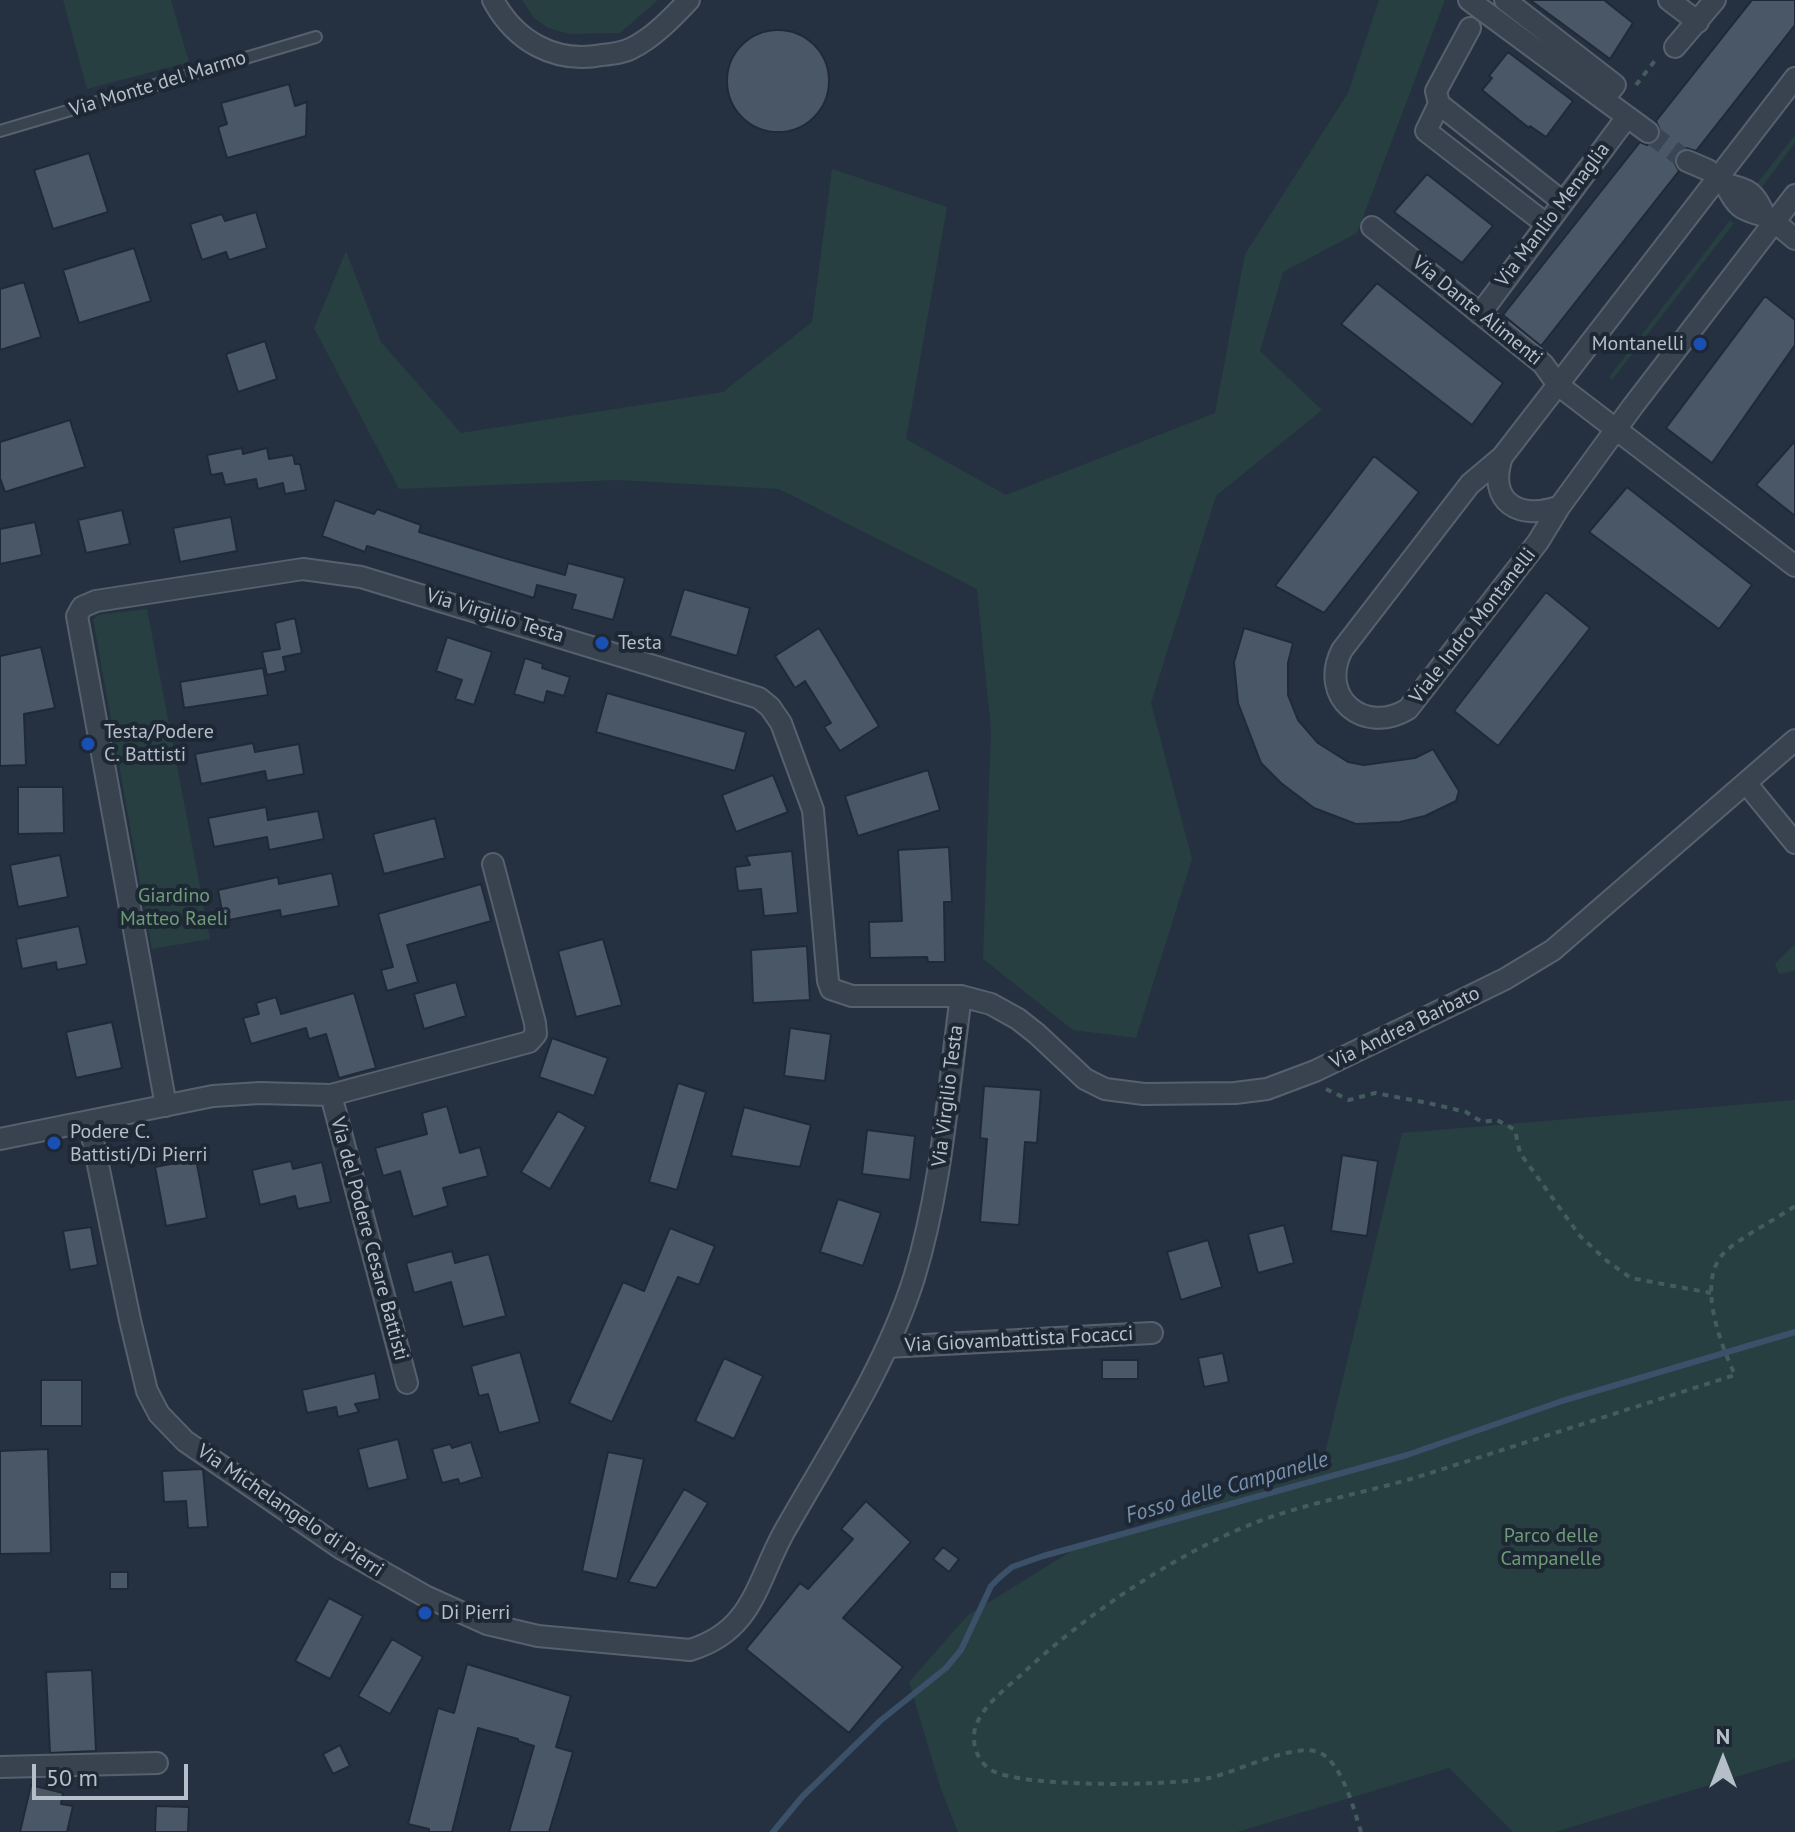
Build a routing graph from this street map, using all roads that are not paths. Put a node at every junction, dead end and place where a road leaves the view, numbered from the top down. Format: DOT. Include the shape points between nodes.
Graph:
graph roads {
  1 [pos="493,0"];
  2 [pos="689,0"];
  3 [pos="1469,0"];
  4 [pos="1669,0"];
  5 [pos="1715,0"];
  6 [pos="1509,3"];
  7 [pos="1698,22"];
  8 [pos="1499,23"];
  9 [pos="1470,28"];
  10 [pos="316,37"];
  11 [pos="1675,47"];
  12 [pos="1550,48"];
  13 [pos="1795,78"];
  14 [pos="1439,104"];
  15 [pos="1616,109"];
  16 [pos="0,131"];
  17 [pos="1648,132"];
  18 [pos="1687,161"];
  19 [pos="1708,170"];
  20 [pos="1795,195"];
  21 [pos="1563,202"];
  22 [pos="1546,224"];
  23 [pos="1372,227"];
  24 [pos="1480,314"];
  25 [pos="1558,385"];
  26 [pos="1616,429"];
  27 [pos="1502,457"];
  28 [pos="1560,506"];
  29 [pos="1795,566"];
  30 [pos="1795,740"];
  31 [pos="1746,783"];
  32 [pos="1795,843"];
  33 [pos="493,864"];
  34 [pos="961,996"];
  35 [pos="331,1095"];
  36 [pos="166,1106"];
  37 [pos="89,1121"];
  38 [pos="0,1139"];
  39 [pos="1152,1333"];
  40 [pos="887,1347"];
  41 [pos="407,1383"];
  42 [pos="722,1637"];
  43 [pos="157,1763"];
  44 [pos="0,1767"];
  1 -- 2 [label="street" via="530,43 570,57 628,51"];
  3 -- 8 [label="street"];
  4 -- 7 [label="street"];
  5 -- 7 [label="street"];
  6 -- 8 [label="street"];
  6 -- 12 [label="street"];
  7 -- 11 [label="street"];
  8 -- 12 [label="street"];
  9 -- 14 [label="street" via="1436,91"];
  10 -- 16 [label="lane, Via Monte del Marmo"];
  12 -- 15 [label="street" via="1615,85"];
  13 -- 25 [label="street, Viale Indro Montanelli"];
  14 -- 21 [label="street"];
  14 -- 22 [label="street" via="1426,131"];
  15 -- 17 [label="street"];
  15 -- 21 [label="street, Via Manlio Menaglia"];
  18 -- 19 [label="street"];
  20 -- 26 [label="street, Viale Indro Montanelli"];
  21 -- 22 [label="street, Via Manlio Menaglia"];
  22 -- 24 [label="street, Via Manlio Menaglia"];
  23 -- 24 [label="street, Via Dante Alimenti"];
  24 -- 25 [label="street, Via Dante Alimenti" via="1543,364"];
  25 -- 26 [label="street, Via Dante Alimenti"];
  25 -- 27 [label="street, Viale Indro Montanelli"];
  26 -- 28 [label="street, Viale Indro Montanelli"];
  26 -- 29 [label="street, Via Dante Alimenti"];
  27 -- 28 [label="street" via="1499,482 1511,505 1533,513"];
  27 -- 28 [label="street, Viale Indro Montanelli" via="1470,484 1342,650 1336,688 1352,710 1377,719 1408,709"];
  30 -- 31 [label="street, Via Andrea Barbato"];
  31 -- 32 [label="street"];
  31 -- 34 [label="street, Via Andrea Barbato" via="1553,950 1505,979 1267,1089 1117,1092 1085,1079 1018,1019"];
  33 -- 35 [label="street, Via del Podere Cesare Battisti" via="535,1023 534,1038"];
  34 -- 36 [label="street, Via Virgilio Testa" via="852,996 831,989 813,810 781,723 751,694 361,577 314,569 253,576 96,601 79,610"];
  34 -- 40 [label="street, Via Virgilio Testa" via="936,1184 913,1280"];
  35 -- 36 [label="street, Via del Podere Cesare Battisti" via="240,1093"];
  35 -- 41 [label="street, Via del Podere Cesare Battisti"];
  36 -- 37 [label="street, Via del Podere Cesare Battisti"];
  37 -- 38 [label="street, Via del Podere Cesare Battisti"];
  37 -- 42 [label="street, Via Michelangelo di Pierri" via="147,1391 159,1414 185,1441 342,1549 487,1624 538,1636 677,1650"];
  39 -- 40 [label="street, Via Giovambattista Focacci"];
  40 -- 42 [label="street, Via Virgilio Testa" via="750,1604"];
  43 -- 44 [label="street"];
}
